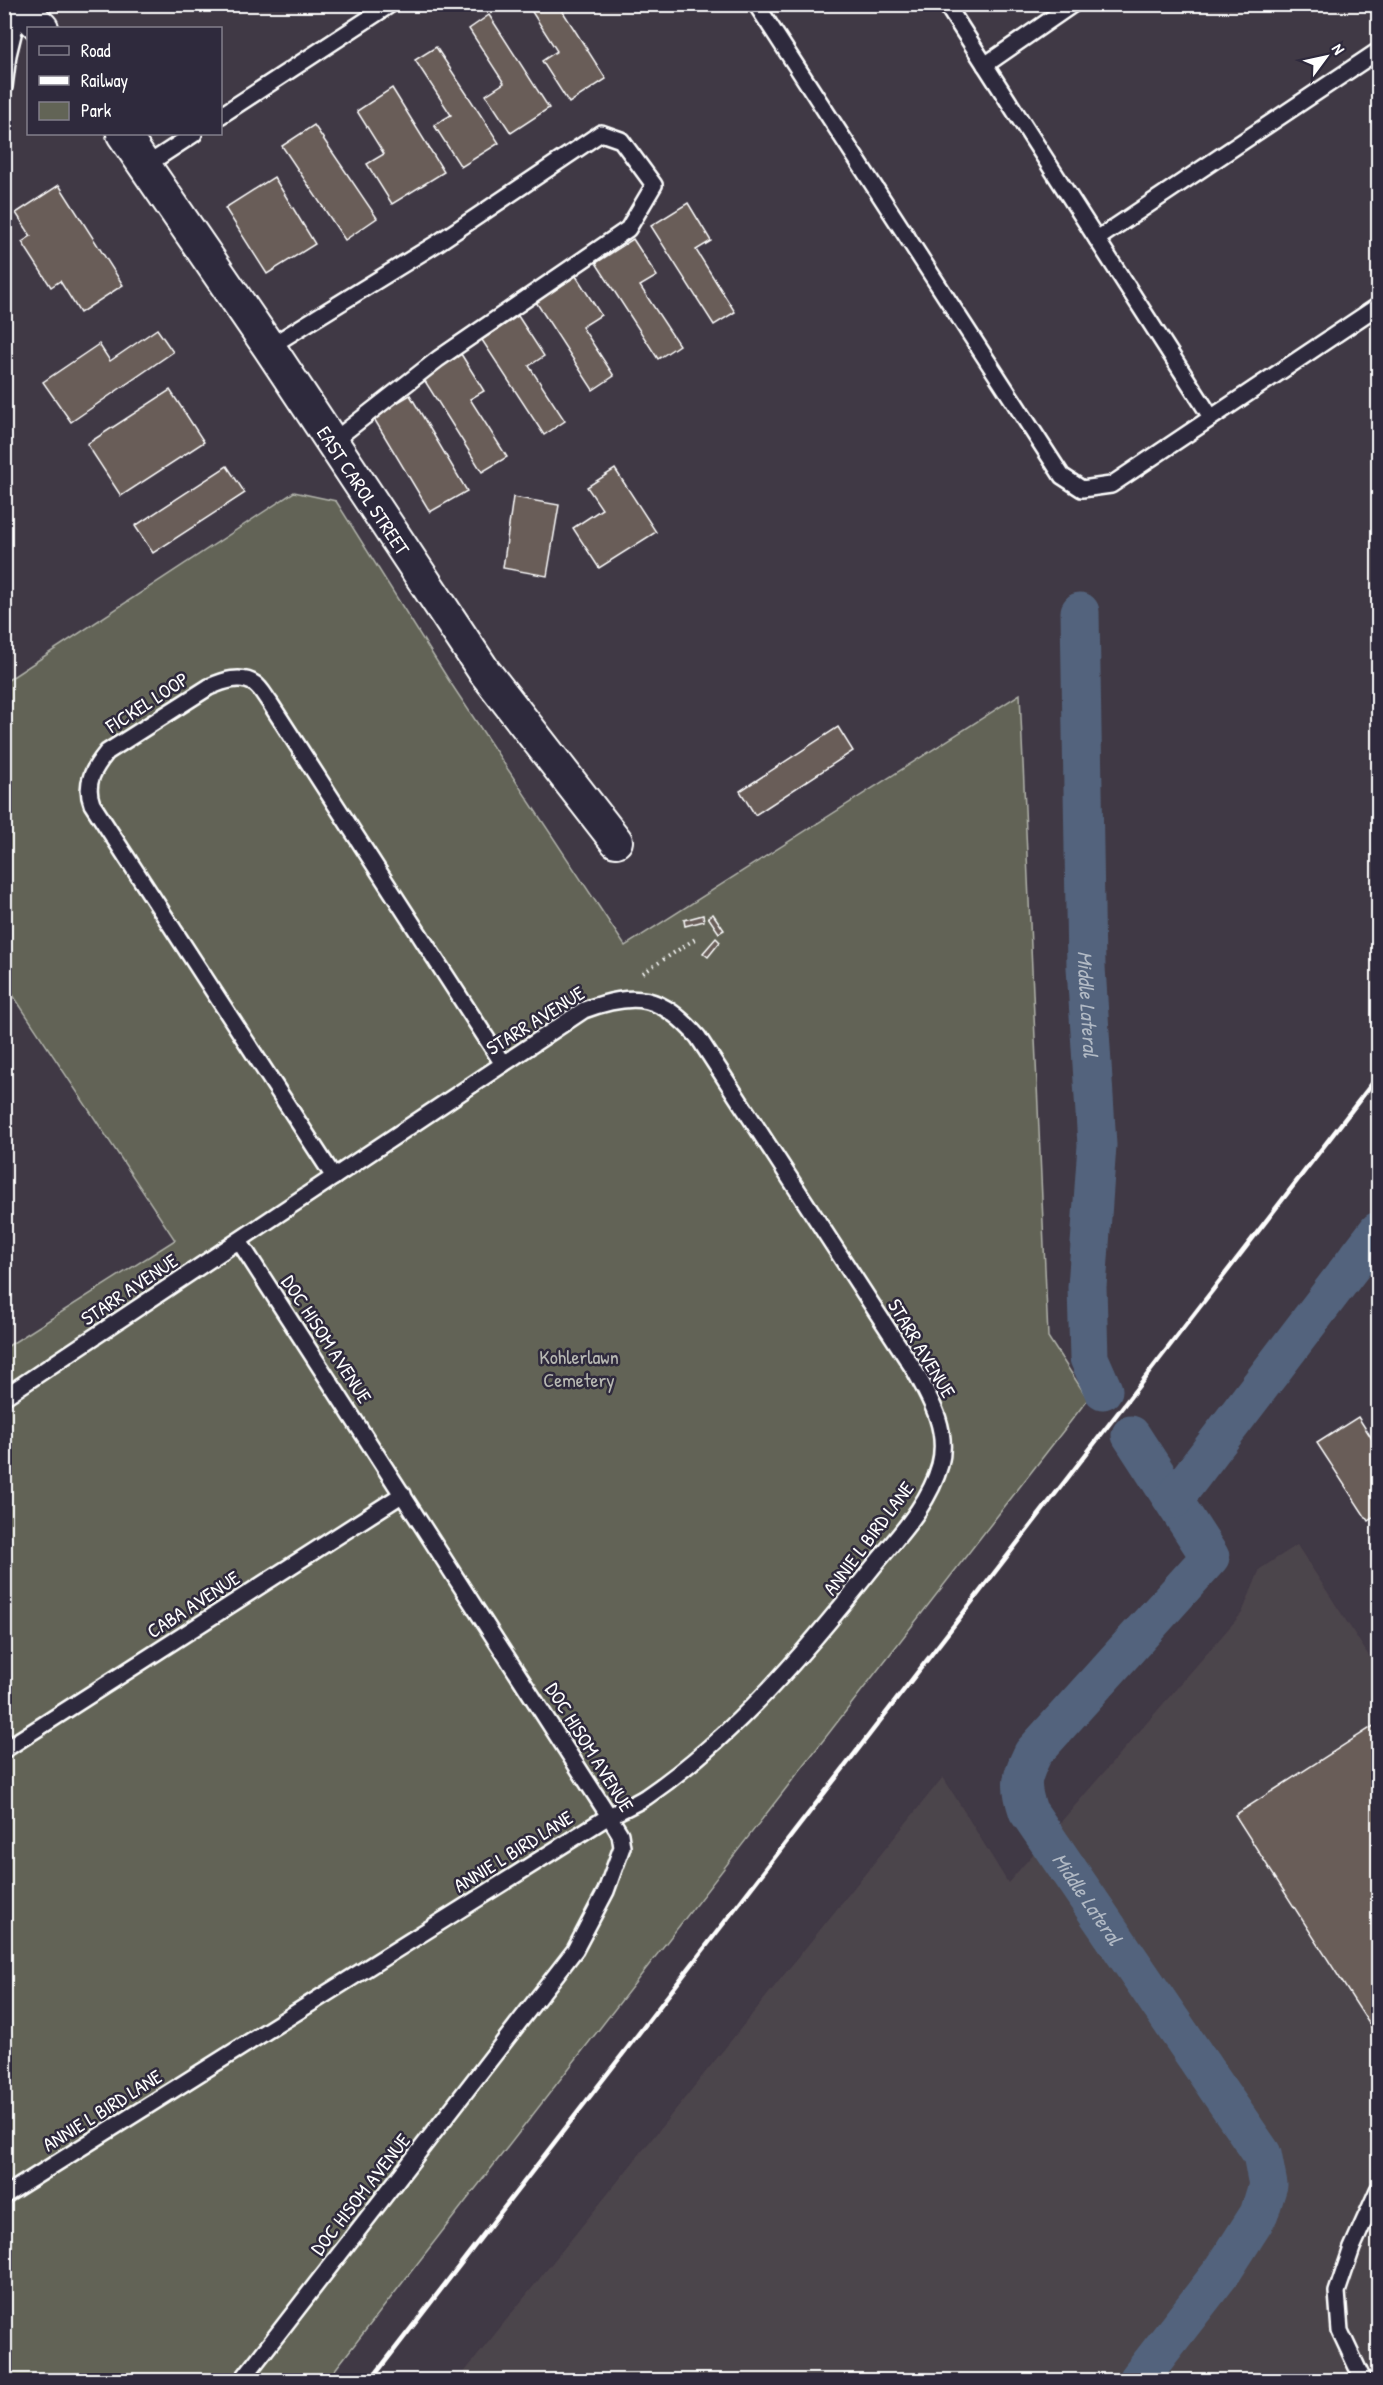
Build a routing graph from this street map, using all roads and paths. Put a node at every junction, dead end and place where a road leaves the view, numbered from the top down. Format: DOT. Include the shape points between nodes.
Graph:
graph roads {
  1 [pos="391,4"];
  2 [pos="756,4"];
  3 [pos="946,4"];
  4 [pos="1073,4"];
  5 [pos="17,5"];
  6 [pos="41,27"];
  7 [pos="1378,51"];
  8 [pos="985,64"];
  9 [pos="4,87"];
  10 [pos="222,115"];
  11 [pos="124,135"];
  12 [pos="192,135"];
  13 [pos="145,166"];
  14 [pos="1097,239"];
  15 [pos="1378,306"];
  16 [pos="269,347"];
  17 [pos="1211,417"];
  18 [pos="332,442"];
  19 [pos="616,841"];
  20 [pos="695,939"];
  21 [pos="623,998"];
  22 [pos="503,1064"];
  23 [pos="334,1177"];
  24 [pos="239,1241"];
  25 [pos="4,1397"];
  26 [pos="943,1440"];
  27 [pos="404,1494"];
  28 [pos="4,1750"];
  29 [pos="609,1816"];
  30 [pos="1378,2190"];
  31 [pos="4,2196"];
  32 [pos="242,2380"];
  33 [pos="1363,2380"];
  1 -- 10 [label="lane"];
  2 -- 17 [label="lane" via="1062,476 1082,489 1111,485"];
  3 -- 8 [label="lane"];
  4 -- 8 [label="lane"];
  5 -- 6 [label="street"];
  5 -- 9 [label="lane"];
  7 -- 14 [label="lane"];
  8 -- 14 [label="lane"];
  11 -- 13 [label="street, EAST CAROL STREET"];
  12 -- 13 [label="lane"];
  13 -- 16 [label="street, EAST CAROL STREET"];
  14 -- 17 [label="lane"];
  15 -- 17 [label="lane"];
  16 -- 18 [label="street, EAST CAROL STREET"];
  16 -- 18 [label="lane" via="439,242 602,134 621,140 654,185 628,229 438,358"];
  18 -- 19 [label="street, EAST CAROL STREET" via="484,671"];
  20 -- 21 [label="path" via="628,984"];
  21 -- 22 [label="lane, STARR AVENUE" via="584,1010"];
  21 -- 26 [label="lane, STARR AVENUE" via="660,1004 681,1018 698,1037 915,1371 938,1417"];
  22 -- 23 [label="lane, STARR AVENUE"];
  22 -- 23 [label="lane, FICKEL LOOP" via="255,684 226,680 209,687 107,752 90,780 92,804"];
  23 -- 24 [label="lane, STARR AVENUE"];
  24 -- 25 [label="lane, STARR AVENUE"];
  24 -- 27 [label="lane, DOC HISOM AVENUE"];
  26 -- 29 [label="lane, ANNIE L BIRD LANE" via="931,1489 829,1623 746,1712 692,1762 644,1798"];
  27 -- 28 [label="lane, CABA AVENUE"];
  27 -- 29 [label="lane, DOC HISOM AVENUE"];
  29 -- 31 [label="lane, ANNIE L BIRD LANE"];
  29 -- 32 [label="lane, DOC HISOM AVENUE" via="620,1834 622,1847 606,1891 575,1950"];
  30 -- 33 [label="lane" via="1337,2292 1340,2331"];
}
